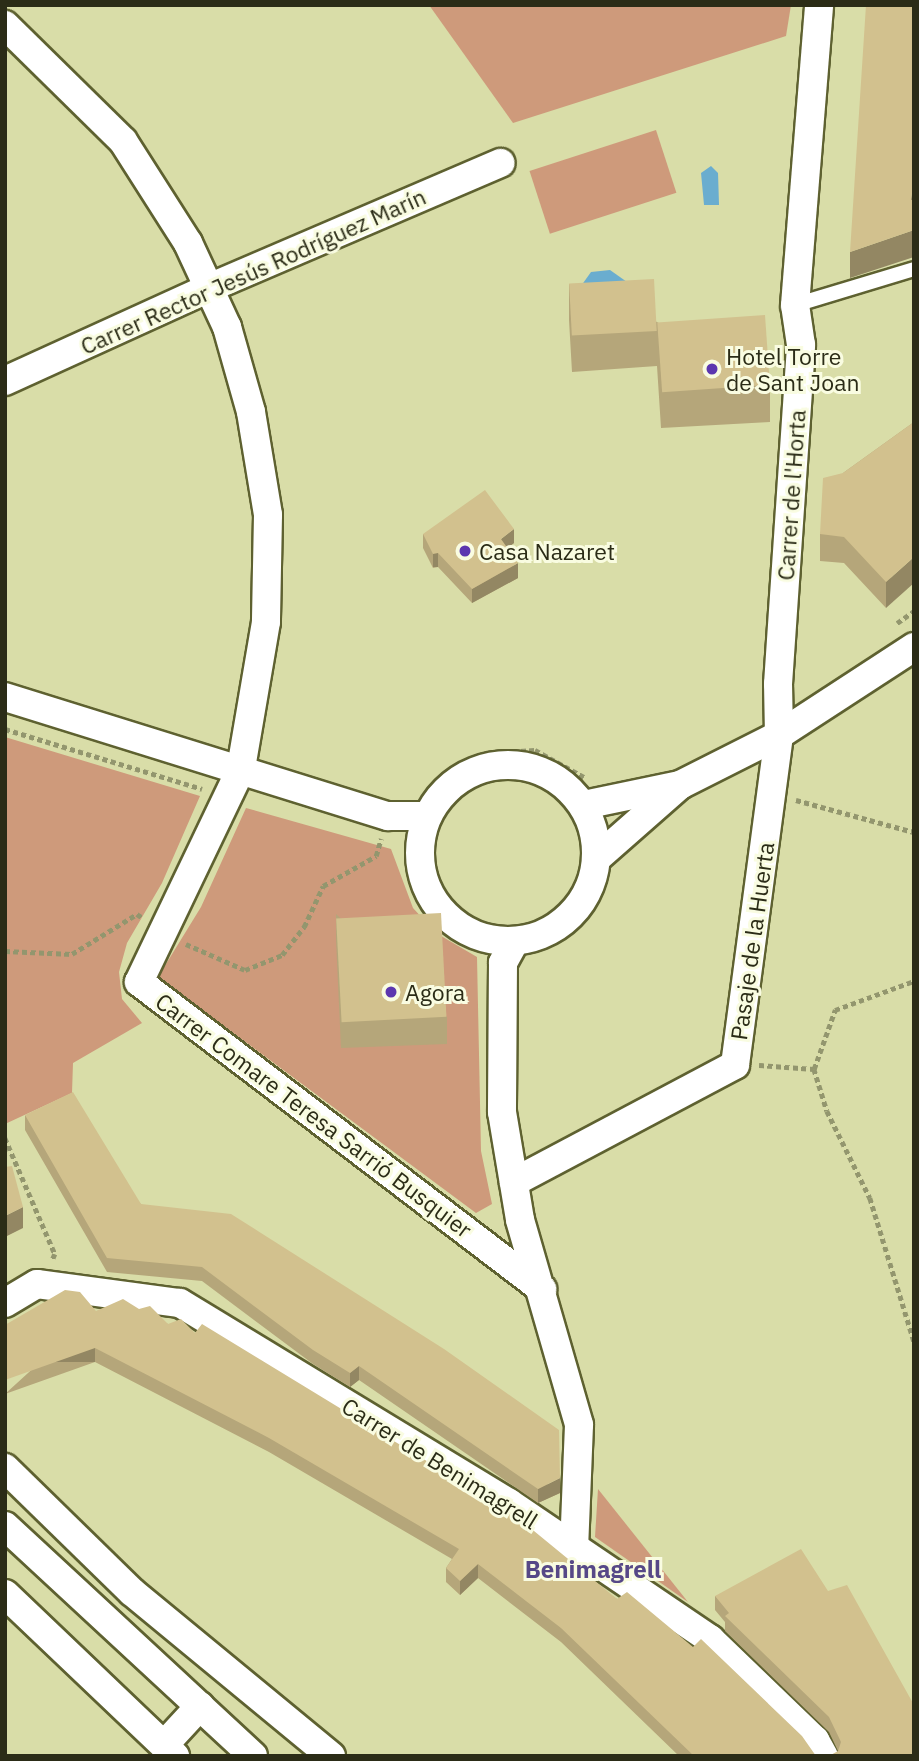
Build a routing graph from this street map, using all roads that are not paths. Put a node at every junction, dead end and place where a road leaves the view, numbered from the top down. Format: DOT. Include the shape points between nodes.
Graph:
graph roads {
  1 [pos="819,5"];
  2 [pos="5,25"];
  3 [pos="501,163"];
  4 [pos="914,269"];
  5 [pos="211,287"];
  6 [pos="795,305"];
  7 [pos="5,381"];
  8 [pos="914,647"];
  9 [pos="5,698"];
  10 [pos="779,735"];
  11 [pos="241,769"];
  12 [pos="680,785"];
  13 [pos="588,796"];
  14 [pos="424,819"];
  15 [pos="597,858"];
  16 [pos="503,948"];
  17 [pos="513,1182"];
  18 [pos="542,1289"];
  19 [pos="5,1303"];
  20 [pos="5,1468"];
  21 [pos="5,1526"];
  22 [pos="574,1549"];
  23 [pos="5,1594"];
  24 [pos="200,1706"];
  25 [pos="170,1751"];
  26 [pos="253,1756"];
  27 [pos="331,1756"];
  28 [pos="824,1756"];
  1 -- 6 [label="street, Carrer de l'Horta"];
  2 -- 5 [label="street, Carrer Comare Teresa Sarrió Busquier" via="123,141 171,212"];
  3 -- 5 [label="street, Carrer Rector Jesús Rodríguez Marín"];
  4 -- 6 [label="lane"];
  5 -- 7 [label="street, Carrer Rector Jesús Rodríguez Marín"];
  5 -- 11 [label="street, Carrer Comare Teresa Sarrió Busquier" via="251,412 268,515 266,622"];
  6 -- 10 [label="street, Carrer de l'Horta" via="801,345 778,684"];
  8 -- 10 [label="street"];
  9 -- 11 [label="street"];
  10 -- 12 [label="street"];
  10 -- 17 [label="street, Pasaje de la Huerta" via="735,1065"];
  11 -- 14 [label="street" via="384,832"];
  11 -- 18 [label="street, Carrer Comare Teresa Sarrió Busquier" via="139,982"];
  12 -- 13 [label="street"];
  12 -- 15 [label="street"];
  13 -- 14 [label="street" via="550,774 524,765 498,764 472,771 450,786"];
  13 -- 15 [label="street"];
  14 -- 16 [label="street" via="419,856 424,882 436,905 455,924"];
  15 -- 16 [label="street" via="591,886 577,909 556,928"];
  16 -- 17 [label="street" via="502,1112"];
  17 -- 18 [label="street"];
  18 -- 22 [label="street" via="579,1425"];
  19 -- 22 [label="street, Carrer de Benimagrell" via="37,1284 180,1303 509,1503"];
  20 -- 27 [label="street" via="132,1592"];
  21 -- 24 [label="street"];
  22 -- 28 [label="street, Carrer de Benimagrell" via="710,1639 816,1741"];
  23 -- 25 [label="street"];
  24 -- 25 [label="street"];
  24 -- 26 [label="street"];
}
